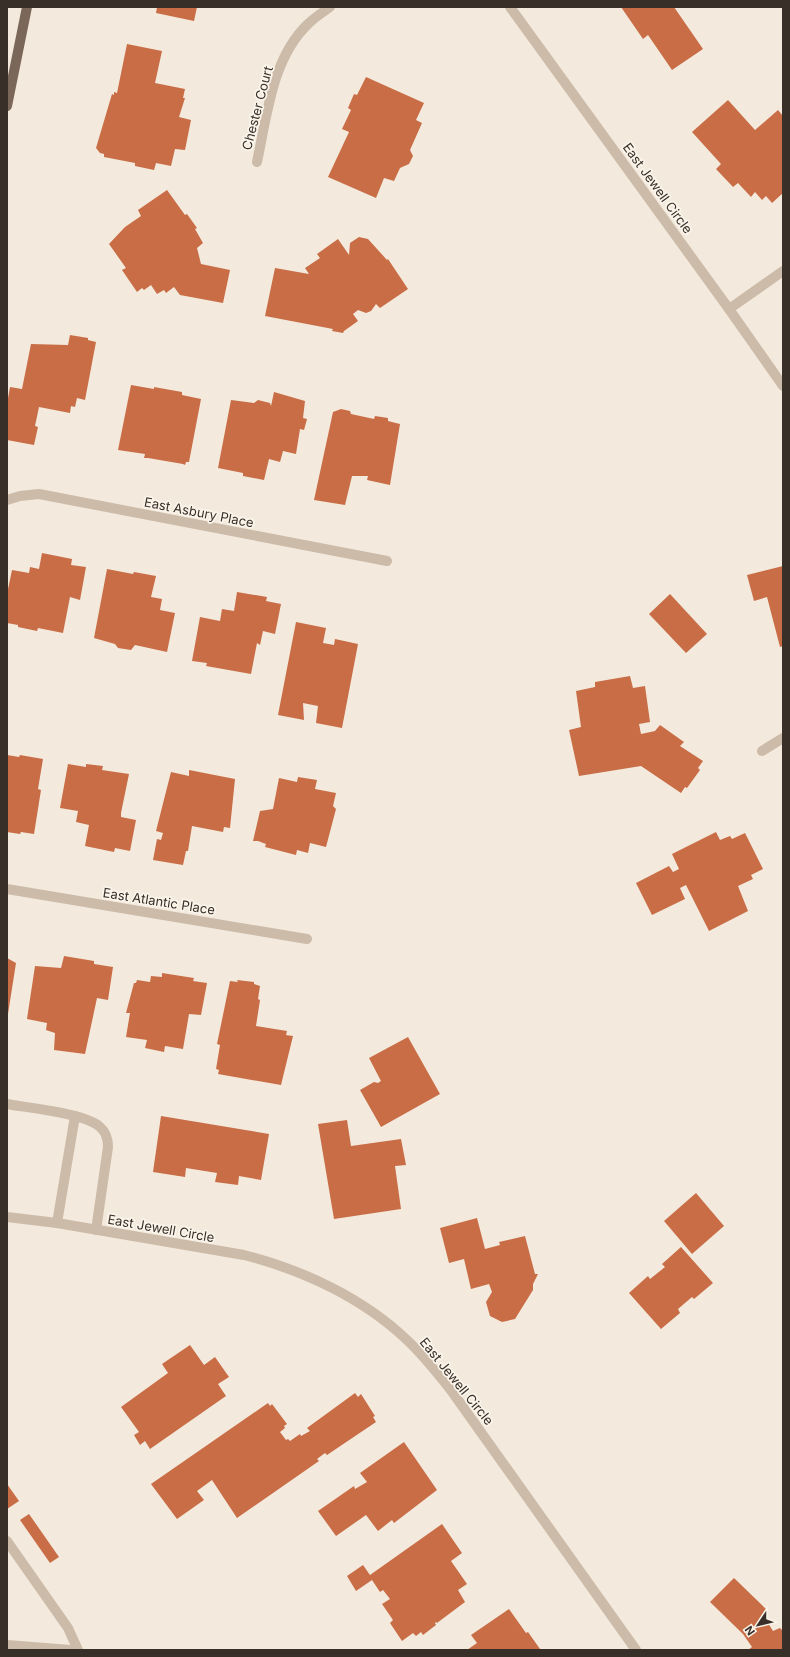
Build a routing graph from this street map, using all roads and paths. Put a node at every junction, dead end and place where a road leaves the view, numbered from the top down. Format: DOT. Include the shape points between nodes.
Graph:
graph roads {
  1 [pos="27,7"];
  2 [pos="330,7"];
  3 [pos="510,7"];
  4 [pos="7,106"];
  5 [pos="257,162"];
  6 [pos="783,272"];
  7 [pos="730,309"];
  8 [pos="783,386"];
  9 [pos="7,500"];
  10 [pos="387,561"];
  11 [pos="783,738"];
  12 [pos="762,752"];
  13 [pos="7,889"];
  14 [pos="307,939"];
  15 [pos="7,1104"];
  16 [pos="75,1116"];
  17 [pos="7,1217"];
  18 [pos="57,1223"];
  19 [pos="96,1230"];
  20 [pos="7,1541"];
  21 [pos="7,1645"];
  22 [pos="71,1650"];
  23 [pos="78,1650"];
  24 [pos="636,1650"];
  1 -- 4 [label="main road"];
  2 -- 5 [label="street, Chester Court" via="308,24 284,59 276,79"];
  3 -- 7 [label="street, East Jewell Circle"];
  6 -- 7 [label="street"];
  7 -- 8 [label="street, East Jewell Circle"];
  9 -- 10 [label="street, East Asbury Place" via="39,494"];
  11 -- 12 [label="street"];
  13 -- 14 [label="street, East Atlantic Place"];
  15 -- 16 [label="street"];
  16 -- 18 [label="street"];
  16 -- 19 [label="street" via="100,1127 108,1140 108,1159"];
  17 -- 18 [label="street, East Jewell Circle"];
  18 -- 19 [label="street, East Jewell Circle"];
  19 -- 24 [label="street, East Jewell Circle" via="276,1264 322,1284 362,1305 382,1319 416,1349 453,1393"];
  20 -- 23 [label="street" via="68,1628"];
  21 -- 22 [label="street"];
}
